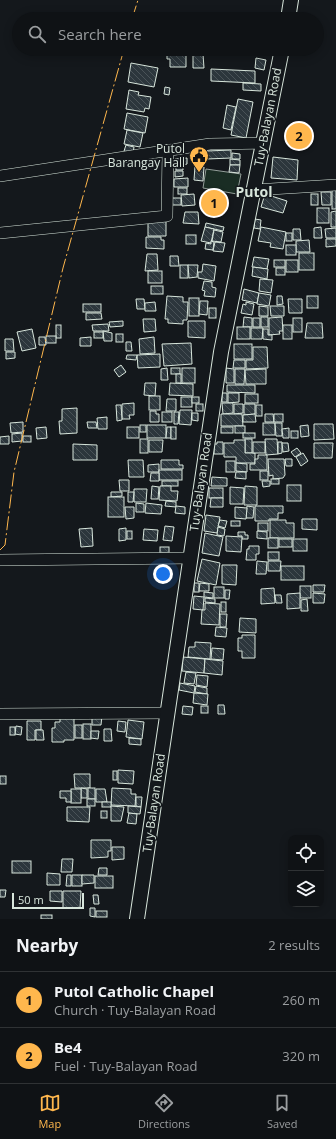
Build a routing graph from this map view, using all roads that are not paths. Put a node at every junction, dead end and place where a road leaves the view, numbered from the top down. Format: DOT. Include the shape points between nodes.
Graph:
graph roads {
  1 [pos="291,0"];
  2 [pos="289,12"];
  3 [pos="281,56"];
  4 [pos="263,143"];
  5 [pos="168,150"];
  6 [pos="0,176"];
  7 [pos="336,185"];
  8 [pos="253,190"];
  9 [pos="0,233"];
  10 [pos="190,558"];
  11 [pos="0,560"];
  12 [pos="167,712"];
  13 [pos="0,714"];
  14 [pos="137,919"];
  1 -- 2 [label="main road"];
  3 -- 4 [label="main road, Tuy-Balayan Road"];
  4 -- 5 [label="street" via="210,144"];
  4 -- 8 [label="main road, Tuy-Balayan Road"];
  5 -- 6 [label="street"];
  5 -- 9 [label="street" via="167,216"];
  7 -- 8 [label="street"];
  8 -- 10 [label="main road, Tuy-Balayan Road" via="221,352"];
  10 -- 11 [label="street"];
  10 -- 12 [label="main road, Tuy-Balayan Road"];
  12 -- 13 [label="street"];
  12 -- 14 [label="main road, Tuy-Balayan Road"];
}
